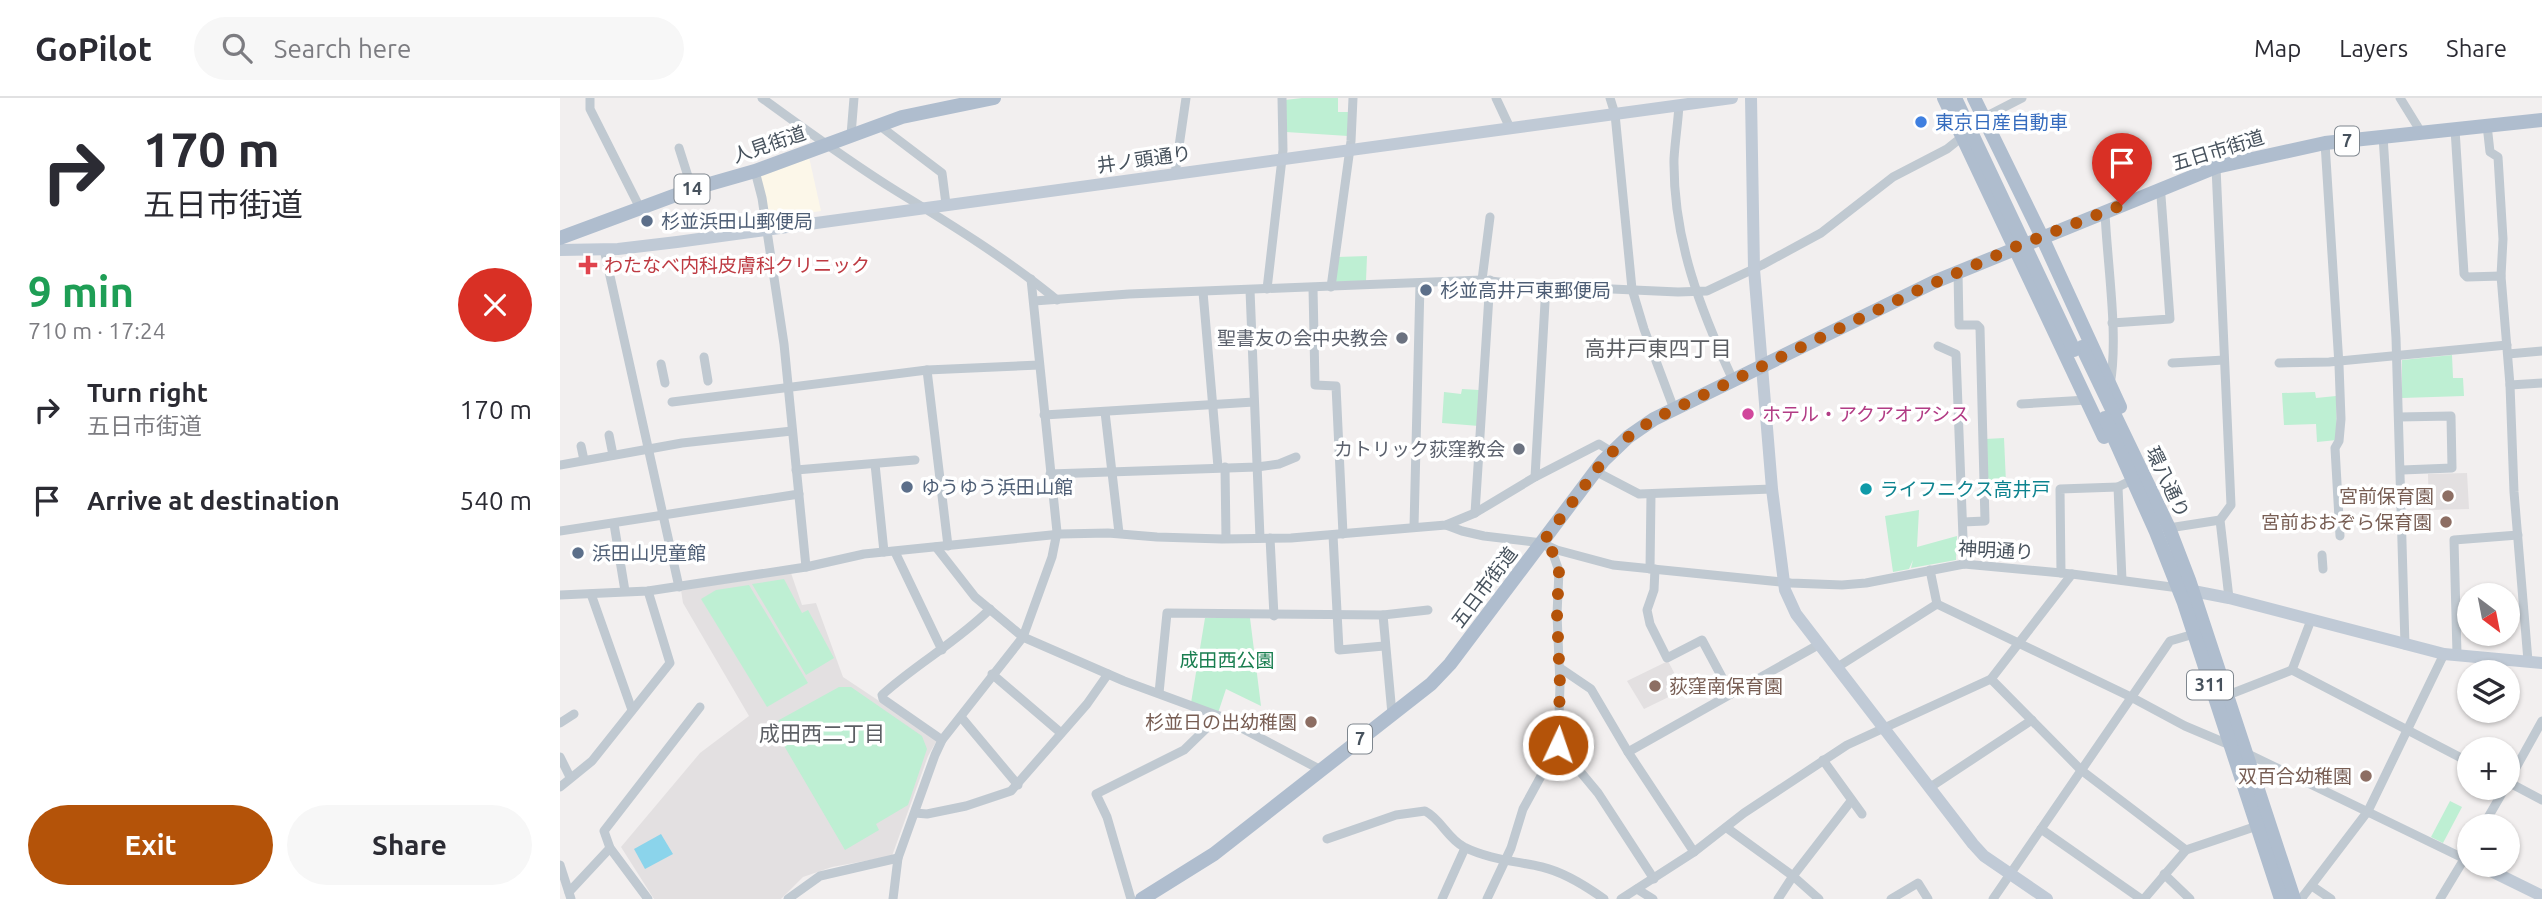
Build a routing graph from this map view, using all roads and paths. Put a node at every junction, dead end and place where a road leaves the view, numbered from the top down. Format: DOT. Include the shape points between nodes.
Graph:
graph roads {
  1 [pos="590,98"];
  2 [pos="762,98"];
  3 [pos="854,98"];
  4 [pos="989,98"];
  5 [pos="1186,98"];
  6 [pos="1282,98"];
  7 [pos="1353,98"];
  8 [pos="1496,98"];
  9 [pos="1610,98"];
  10 [pos="1732,98"];
  11 [pos="1751,98"];
  12 [pos="1944,98"];
  13 [pos="1955,98"];
  14 [pos="1965,98"];
  15 [pos="1975,98"];
  16 [pos="2022,98"];
  17 [pos="2400,98"];
  18 [pos="1673,103"];
  19 [pos="1615,114"];
  20 [pos="1983,118"];
  21 [pos="2542,120"];
  22 [pos="2487,125"];
  23 [pos="1510,128"];
  24 [pos="884,129"];
  25 [pos="2455,129"];
  26 [pos="2421,132"];
  27 [pos="851,135"];
  28 [pos="2383,136"];
  29 [pos="1962,137"];
  30 [pos="2325,143"];
  31 [pos="826,144"];
  32 [pos="680,148"];
  33 [pos="1350,149"];
  34 [pos="1282,159"];
  35 [pos="2216,167"];
  36 [pos="755,171"];
  37 [pos="1175,174"];
  38 [pos="692,189"];
  39 [pos="2158,190"];
  40 [pos="946,204"];
  41 [pos="640,208"];
  42 [pos="926,208"];
  43 [pos="2105,212"];
  44 [pos="1490,217"];
  45 [pos="766,230"];
  46 [pos="2042,237"];
  47 [pos="560,238"];
  48 [pos="2015,247"];
  49 [pos="604,249"];
  50 [pos="560,250"];
  51 [pos="1754,269"];
  52 [pos="1958,272"];
  53 [pos="2501,276"];
  54 [pos="1031,279"];
  55 [pos="1486,280"];
  56 [pos="1420,284"];
  57 [pos="1546,285"];
  58 [pos="1313,288"];
  59 [pos="1331,288"];
  60 [pos="1267,289"];
  61 [pos="1632,289"];
  62 [pos="1250,290"];
  63 [pos="1203,292"];
  64 [pos="1695,292"];
  65 [pos="1057,300"];
  66 [pos="1034,301"];
  67 [pos="2112,323"];
  68 [pos="1938,346"];
  69 [pos="2078,349"];
  70 [pos="2507,349"];
  71 [pos="2542,351"];
  72 [pos="2397,356"];
  73 [pos="704,357"];
  74 [pos="2224,360"];
  75 [pos="2339,361"];
  76 [pos="662,363"];
  77 [pos="2172,363"];
  78 [pos="2279,363"];
  79 [pos="1039,365"];
  80 [pos="1763,365"];
  81 [pos="927,370"];
  82 [pos="1733,380"];
  83 [pos="708,381"];
  84 [pos="665,383"];
  85 [pos="2542,383"];
  86 [pos="2110,385"];
  87 [pos="2510,385"];
  88 [pos="788,386"];
  89 [pos="2087,400"];
  90 [pos="672,402"];
  91 [pos="1254,402"];
  92 [pos="2021,404"];
  93 [pos="1214,405"];
  94 [pos="1674,409"];
  95 [pos="1105,412"];
  96 [pos="1044,415"];
  97 [pos="2399,417"];
  98 [pos="792,431"];
  99 [pos="609,435"];
  100 [pos="581,446"];
  101 [pos="649,449"];
  102 [pos="1612,452"];
  103 [pos="613,455"];
  104 [pos="1296,457"];
  105 [pos="584,460"];
  106 [pos="915,460"];
  107 [pos="875,464"];
  108 [pos="560,465"];
  109 [pos="1222,467"];
  110 [pos="1257,467"];
  111 [pos="796,470"];
  112 [pos="2402,470"];
  113 [pos="1595,471"];
  114 [pos="1113,472"];
  115 [pos="1050,474"];
  116 [pos="1535,477"];
  117 [pos="2130,478"];
  118 [pos="1772,489"];
  119 [pos="799,494"];
  120 [pos="1651,495"];
  121 [pos="1475,513"];
  122 [pos="662,516"];
  123 [pos="2220,520"];
  124 [pos="1963,522"];
  125 [pos="614,524"];
  126 [pos="1446,525"];
  127 [pos="1414,527"];
  128 [pos="2169,528"];
  129 [pos="560,531"];
  130 [pos="1119,533"];
  131 [pos="1343,534"];
  132 [pos="1056,535"];
  133 [pos="1333,535"];
  134 [pos="2518,535"];
  135 [pos="2340,536"];
  136 [pos="1226,538"];
  137 [pos="1260,538"];
  138 [pos="1270,538"];
  139 [pos="1542,543"];
  140 [pos="948,546"];
  141 [pos="936,548"];
  142 [pos="884,552"];
  143 [pos="895,552"];
  144 [pos="2322,555"];
  145 [pos="1964,564"];
  146 [pos="806,567"];
  147 [pos="1653,569"];
  148 [pos="2323,569"];
  149 [pos="1930,570"];
  150 [pos="2061,573"];
  151 [pos="2072,574"];
  152 [pos="2122,580"];
  153 [pos="1783,581"];
  154 [pos="679,587"];
  155 [pos="2185,589"];
  156 [pos="625,591"];
  157 [pos="648,591"];
  158 [pos="591,594"];
  159 [pos="560,595"];
  160 [pos="2229,598"];
  161 [pos="1937,604"];
  162 [pos="990,609"];
  163 [pos="1428,610"];
  164 [pos="1338,615"];
  165 [pos="1382,615"];
  166 [pos="1273,616"];
  167 [pos="2311,620"];
  168 [pos="2194,634"];
  169 [pos="1023,637"];
  170 [pos="1818,645"];
  171 [pos="2018,645"];
  172 [pos="2405,645"];
  173 [pos="1384,646"];
  174 [pos="942,650"];
  175 [pos="2450,654"];
  176 [pos="2528,661"];
  177 [pos="2542,663"];
  178 [pos="1560,668"];
  179 [pos="1836,668"];
  180 [pos="2292,670"];
  181 [pos="992,674"];
  182 [pos="1108,674"];
  183 [pos="1991,679"];
  184 [pos="1159,693"];
  185 [pos="1731,694"];
  186 [pos="2228,695"];
  187 [pos="2131,697"];
  188 [pos="700,707"];
  189 [pos="632,710"];
  190 [pos="574,714"];
  191 [pos="1392,714"];
  192 [pos="1219,716"];
  193 [pos="961,717"];
  194 [pos="2032,720"];
  195 [pos="2542,720"];
  196 [pos="560,723"];
  197 [pos="1883,728"];
  198 [pos="2407,730"];
  199 [pos="1062,733"];
  200 [pos="942,740"];
  201 [pos="2229,744"];
  202 [pos="1558,745"];
  203 [pos="1628,752"];
  204 [pos="2247,753"];
  205 [pos="2457,756"];
  206 [pos="560,757"];
  207 [pos="1823,760"];
  208 [pos="2520,760"];
  209 [pos="1321,770"];
  210 [pos="2081,770"];
  211 [pos="570,777"];
  212 [pos="1018,785"];
  213 [pos="560,787"];
  214 [pos="1929,788"];
  215 [pos="2520,788"];
  216 [pos="2542,800"];
  217 [pos="1851,801"];
  218 [pos="2368,811"];
  219 [pos="915,813"];
  220 [pos="1862,814"];
  221 [pos="2257,826"];
  222 [pos="1727,828"];
  223 [pos="2041,829"];
  224 [pos="1327,839"];
  225 [pos="610,848"];
  226 [pos="1465,848"];
  227 [pos="2186,850"];
  228 [pos="1694,852"];
  229 [pos="2457,853"];
  230 [pos="898,858"];
  231 [pos="1505,861"];
  232 [pos="560,865"];
  233 [pos="2009,874"];
  234 [pos="2164,874"];
  235 [pos="1793,876"];
  236 [pos="2457,876"];
  237 [pos="2505,877"];
  238 [pos="1654,879"];
  239 [pos="2312,886"];
  240 [pos="1637,889"];
  241 [pos="570,895"];
  242 [pos="2542,896"];
  243 [pos="648,899"];
  244 [pos="788,899"];
  245 [pos="892,899"];
  246 [pos="1131,899"];
  247 [pos="1142,899"];
  248 [pos="1443,899"];
  249 [pos="1487,899"];
  250 [pos="1604,899"];
  251 [pos="1621,899"];
  252 [pos="1653,899"];
  253 [pos="1778,899"];
  254 [pos="1819,899"];
  255 [pos="1891,899"];
  256 [pos="1928,899"];
  257 [pos="1993,899"];
  258 [pos="2047,899"];
  259 [pos="2143,899"];
  260 [pos="2190,899"];
  261 [pos="2281,899"];
  262 [pos="2294,899"];
  263 [pos="2301,899"];
  264 [pos="2331,899"];
  265 [pos="2440,899"];
  1 -- 41 [label="street" via="590,109"];
  2 -- 31 [label="street"];
  3 -- 27 [label="street"];
  4 -- 27 [label="main road, 人見街道 / 14" via="902,117"];
  5 -- 37 [label="street"];
  6 -- 34 [label="street"];
  7 -- 33 [label="street"];
  8 -- 23 [label="street"];
  9 -- 19 [label="street"];
  10 -- 18 [label="street, 井ノ頭通り"];
  11 -- 51 [label="street"];
  12 -- 29 [label="main road"];
  13 -- 69 [label="main road, 環八通り / 311, bridge"];
  14 -- 69 [label="main road, 環八通り / 311"];
  15 -- 20 [label="main road"];
  16 -- 20 [label="street"];
  17 -- 26 [label="street"];
  18 -- 19 [label="street, 井ノ頭通り"];
  18 -- 64 [label="street" via="1679,228"];
  19 -- 23 [label="street, 井ノ頭通り"];
  19 -- 61 [label="street"];
  20 -- 46 [label="main road"];
  21 -- 22 [label="main road, 五日市街道 / 7"];
  22 -- 25 [label="main road, 五日市街道 / 7"];
  22 -- 53 [label="street" via="2490,152 2498,157 2504,239"];
  23 -- 33 [label="street, 井ノ頭通り"];
  24 -- 40 [label="street" via="942,173"];
  25 -- 26 [label="main road, 五日市街道 / 7"];
  25 -- 53 [label="street" via="2464,274"];
  26 -- 28 [label="main road, 五日市街道 / 7"];
  27 -- 31 [label="main road, 人見街道 / 14"];
  28 -- 30 [label="main road, 五日市街道 / 7"];
  28 -- 72 [label="street"];
  29 -- 48 [label="main road"];
  29 -- 51 [label="street" via="1893,177 1821,233"];
  30 -- 35 [label="main road, 五日市街道 / 7"];
  30 -- 75 [label="street"];
  31 -- 36 [label="main road, 人見街道 / 14"];
  31 -- 42 [label="street"];
  32 -- 38 [label="street"];
  33 -- 34 [label="street, 井ノ頭通り"];
  33 -- 59 [label="street"];
  34 -- 37 [label="street, 井ノ頭通り"];
  34 -- 60 [label="street"];
  35 -- 39 [label="main road, 五日市街道 / 7"];
  35 -- 74 [label="street"];
  36 -- 38 [label="main road, 人見街道 / 14"];
  36 -- 45 [label="street"];
  37 -- 40 [label="street, 井ノ頭通り"];
  38 -- 41 [label="main road, 人見街道 / 14"];
  39 -- 43 [label="main road, 五日市街道 / 7"];
  39 -- 67 [label="street" via="2170,319"];
  40 -- 42 [label="street, 井ノ頭通り"];
  41 -- 47 [label="main road, 人見街道 / 14"];
  42 -- 45 [label="street, 井ノ頭通り"];
  42 -- 54 [label="street"];
  43 -- 46 [label="main road, 五日市街道 / 7"];
  43 -- 67 [label="street"];
  44 -- 55 [label="street"];
  45 -- 49 [label="street, 井ノ頭通り"];
  45 -- 88 [label="street"];
  46 -- 48 [label="main road, 五日市街道 / 7"];
  46 -- 86 [label="main road"];
  48 -- 52 [label="main road, 五日市街道 / 7"];
  48 -- 89 [label="main road"];
  49 -- 50 [label="street, 井ノ頭通り"];
  49 -- 101 [label="street"];
  51 -- 64 [label="street"];
  51 -- 80 [label="street"];
  52 -- 80 [label="main road, 五日市街道 / 7"];
  52 -- 124 [label="street" via="1959,325 1980,328 1985,509 1985,521"];
  53 -- 70 [label="street"];
  54 -- 65 [label="street"];
  54 -- 66 [label="street"];
  55 -- 56 [label="street"];
  55 -- 57 [label="street"];
  55 -- 121 [label="street"];
  56 -- 59 [label="street"];
  56 -- 127 [label="street"];
  57 -- 61 [label="street"];
  57 -- 116 [label="street"];
  58 -- 59 [label="street"];
  58 -- 60 [label="street"];
  58 -- 131 [label="street" via="1315,385 1336,386"];
  60 -- 62 [label="street"];
  61 -- 64 [label="street"];
  61 -- 94 [label="street"];
  62 -- 63 [label="street"];
  62 -- 91 [label="street"];
  63 -- 65 [label="street"];
  63 -- 93 [label="street"];
  64 -- 82 [label="street"];
  65 -- 66 [label="street"];
  66 -- 79 [label="street"];
  67 -- 86 [label="street"];
  68 -- 124 [label="street" via="1956,354"];
  69 -- 117 [label="main road, 環八通り / 311"];
  70 -- 71 [label="street"];
  70 -- 72 [label="street"];
  70 -- 87 [label="street"];
  72 -- 75 [label="street"];
  72 -- 97 [label="street"];
  73 -- 83 [label="street"];
  74 -- 77 [label="street"];
  74 -- 123 [label="street" via="2231,505"];
  75 -- 78 [label="street"];
  75 -- 135 [label="street" via="2341,419 2335,448"];
  76 -- 84 [label="street"];
  79 -- 81 [label="street"];
  79 -- 96 [label="street"];
  80 -- 82 [label="main road, 五日市街道 / 7"];
  80 -- 118 [label="street"];
  81 -- 88 [label="street"];
  81 -- 140 [label="street"];
  82 -- 94 [label="main road, 五日市街道 / 7"];
  85 -- 87 [label="street"];
  86 -- 117 [label="main road" via="2135,441"];
  87 -- 134 [label="street"];
  88 -- 90 [label="street"];
  88 -- 98 [label="street"];
  89 -- 92 [label="street"];
  89 -- 117 [label="main road" via="2117,466"];
  91 -- 93 [label="street"];
  91 -- 110 [label="street"];
  93 -- 95 [label="street"];
  93 -- 109 [label="street"];
  94 -- 102 [label="main road, 五日市街道 / 7" via="1633,433"];
  95 -- 96 [label="street"];
  95 -- 114 [label="street"];
  96 -- 115 [label="street"];
  97 -- 112 [label="street"];
  97 -- 112 [label="street" via="2451,416 2452,468"];
  98 -- 101 [label="street"];
  98 -- 111 [label="street"];
  99 -- 103 [label="street"];
  100 -- 105 [label="street"];
  101 -- 103 [label="street"];
  101 -- 122 [label="street"];
  102 -- 113 [label="main road, 五日市街道 / 7"];
  102 -- 116 [label="street" via="1599,444"];
  103 -- 105 [label="street"];
  104 -- 110 [label="street"];
  105 -- 108 [label="street"];
  106 -- 107 [label="street"];
  107 -- 111 [label="street"];
  107 -- 142 [label="street"];
  109 -- 110 [label="street"];
  109 -- 114 [label="street"];
  109 -- 136 [label="street"];
  110 -- 137 [label="street"];
  111 -- 119 [label="street"];
  112 -- 172 [label="street"];
  113 -- 120 [label="street" via="1639,494"];
  113 -- 139 [label="main road, 五日市街道 / 7"];
  114 -- 115 [label="street"];
  114 -- 130 [label="street"];
  115 -- 132 [label="street"];
  116 -- 121 [label="street"];
  117 -- 128 [label="main road, 環八通り / 311"];
  117 -- 150 [label="street" via="2060,489"];
  117 -- 152 [label="street"];
  117 -- 155 [label="main road, 環八通り / 311"];
  118 -- 120 [label="street"];
  118 -- 153 [label="street"];
  119 -- 122 [label="street"];
  119 -- 146 [label="street"];
  120 -- 147 [label="street"];
  121 -- 126 [label="street"];
  122 -- 125 [label="street"];
  122 -- 154 [label="street"];
  123 -- 128 [label="street"];
  123 -- 160 [label="street"];
  124 -- 145 [label="street"];
  125 -- 129 [label="street"];
  125 -- 156 [label="street"];
  126 -- 127 [label="street"];
  126 -- 139 [label="street, 神明通り" via="1484,536"];
  127 -- 131 [label="street"];
  128 -- 155 [label="main road, 環八通り / 311"];
  130 -- 132 [label="street"];
  130 -- 136 [label="street"];
  131 -- 133 [label="street"];
  132 -- 140 [label="street"];
  132 -- 169 [label="street"];
  133 -- 138 [label="street"];
  133 -- 164 [label="street"];
  134 -- 175 [label="street" via="2454,540"];
  134 -- 176 [label="street"];
  136 -- 137 [label="street"];
  137 -- 138 [label="street"];
  138 -- 166 [label="street"];
  139 -- 147 [label="street, 神明通り" via="1595,561"];
  139 -- 178 [label="street" via="1552,551 1559,571"];
  139 -- 191 [label="main road, 五日市街道 / 7" via="1446,669"];
  140 -- 141 [label="street"];
  141 -- 143 [label="street"];
  141 -- 162 [label="street" via="961,582"];
  142 -- 143 [label="street"];
  142 -- 146 [label="street"];
  143 -- 174 [label="street"];
  144 -- 148 [label="street"];
  145 -- 149 [label="street, 神明通り"];
  145 -- 150 [label="street, 神明通り"];
  146 -- 154 [label="street"];
  147 -- 153 [label="street, 神明通り"];
  147 -- 185 [label="street" via="1654,590 1647,610 1667,658 1702,639"];
  149 -- 153 [label="street, 神明通り" via="1842,585"];
  149 -- 161 [label="street"];
  150 -- 151 [label="street, 神明通り"];
  151 -- 152 [label="street, 神明通り"];
  151 -- 171 [label="street"];
  152 -- 155 [label="street, 神明通り"];
  153 -- 170 [label="street" via="1796,614"];
  154 -- 157 [label="street"];
  155 -- 160 [label="street, 神明通り"];
  155 -- 168 [label="main road, 環八通り / 311"];
  155 -- 186 [label="main road, 環八通り / 311"];
  156 -- 157 [label="street"];
  156 -- 158 [label="street"];
  157 -- 189 [label="street" via="670,663"];
  158 -- 159 [label="street"];
  158 -- 189 [label="street"];
  160 -- 167 [label="street, 神明通り"];
  161 -- 171 [label="street"];
  161 -- 179 [label="street"];
  162 -- 169 [label="street"];
  162 -- 174 [label="street"];
  163 -- 165 [label="street"];
  164 -- 165 [label="street"];
  164 -- 166 [label="street"];
  164 -- 173 [label="street" via="1339,650"];
  165 -- 173 [label="street"];
  166 -- 184 [label="street" via="1167,613"];
  167 -- 172 [label="street, 神明通り"];
  167 -- 180 [label="street"];
  168 -- 187 [label="street" via="2170,641"];
  168 -- 201 [label="main road, 環八通り / 311"];
  169 -- 181 [label="street"];
  169 -- 182 [label="street"];
  170 -- 179 [label="street"];
  170 -- 185 [label="street"];
  171 -- 183 [label="street"];
  171 -- 187 [label="street"];
  172 -- 175 [label="street, 神明通り"];
  173 -- 191 [label="street"];
  174 -- 200 [label="street" via="882,695"];
  175 -- 176 [label="street, 神明通り"];
  175 -- 198 [label="street"];
  176 -- 177 [label="street, 神明通り"];
  178 -- 202 [label="street"];
  178 -- 203 [label="street" via="1591,689"];
  179 -- 197 [label="street"];
  180 -- 186 [label="street"];
  180 -- 198 [label="street"];
  181 -- 193 [label="street"];
  181 -- 199 [label="street"];
  182 -- 184 [label="street"];
  182 -- 199 [label="street"];
  183 -- 194 [label="street"];
  183 -- 197 [label="street"];
  184 -- 192 [label="street"];
  185 -- 203 [label="street"];
  186 -- 204 [label="main road, 環八通り / 311"];
  187 -- 201 [label="street"];
  187 -- 210 [label="street"];
  188 -- 225 [label="street" via="604,831"];
  189 -- 211 [label="street" via="592,761"];
  190 -- 196 [label="street"];
  191 -- 209 [label="main road, 五日市街道 / 7"];
  192 -- 209 [label="street"];
  192 -- 246 [label="street" via="1184,750 1096,794"];
  193 -- 200 [label="street"];
  193 -- 212 [label="street"];
  194 -- 210 [label="street"];
  194 -- 214 [label="street"];
  195 -- 208 [label="street"];
  197 -- 207 [label="street"];
  197 -- 214 [label="street"];
  198 -- 205 [label="street"];
  198 -- 218 [label="street"];
  199 -- 212 [label="street"];
  200 -- 219 [label="street"];
  201 -- 204 [label="street"];
  201 -- 221 [label="main road, 環八通り / 311"];
  202 -- 231 [label="street" via="1523,809"];
  202 -- 238 [label="street" via="1598,793"];
  203 -- 228 [label="street"];
  204 -- 218 [label="street"];
  204 -- 262 [label="main road, 環八通り / 311"];
  206 -- 211 [label="street"];
  207 -- 217 [label="street"];
  207 -- 222 [label="street"];
  209 -- 247 [label="main road, 五日市街道 / 7" via="1200,864"];
  210 -- 223 [label="street"];
  210 -- 227 [label="street"];
  211 -- 213 [label="street"];
  212 -- 219 [label="street" via="966,806"];
  214 -- 233 [label="street" via="1973,844"];
  215 -- 216 [label="street"];
  217 -- 220 [label="street"];
  217 -- 235 [label="street"];
  218 -- 229 [label="street"];
  218 -- 239 [label="street"];
  219 -- 230 [label="street"];
  221 -- 227 [label="street"];
  221 -- 261 [label="main road, 環八通り / 311"];
  222 -- 228 [label="street"];
  222 -- 235 [label="street"];
  223 -- 233 [label="street"];
  223 -- 259 [label="street"];
  224 -- 226 [label="street" via="1396,815 1424,811"];
  225 -- 241 [label="street"];
  225 -- 243 [label="street"];
  226 -- 231 [label="street"];
  226 -- 248 [label="street"];
  227 -- 234 [label="street"];
  228 -- 238 [label="street"];
  230 -- 244 [label="street" via="820,876"];
  230 -- 245 [label="street"];
  231 -- 249 [label="street"];
  231 -- 250 [label="street" via="1543,867"];
  232 -- 241 [label="street"];
  233 -- 257 [label="street"];
  233 -- 258 [label="street"];
  234 -- 259 [label="street"];
  234 -- 260 [label="street"];
  235 -- 253 [label="street"];
  235 -- 254 [label="street"];
  236 -- 265 [label="street"];
  237 -- 242 [label="street"];
  238 -- 240 [label="street"];
  239 -- 263 [label="street"];
  239 -- 264 [label="street"];
  240 -- 251 [label="street"];
  240 -- 252 [label="street"];
  255 -- 256 [label="street" via="1918,883"];
}
